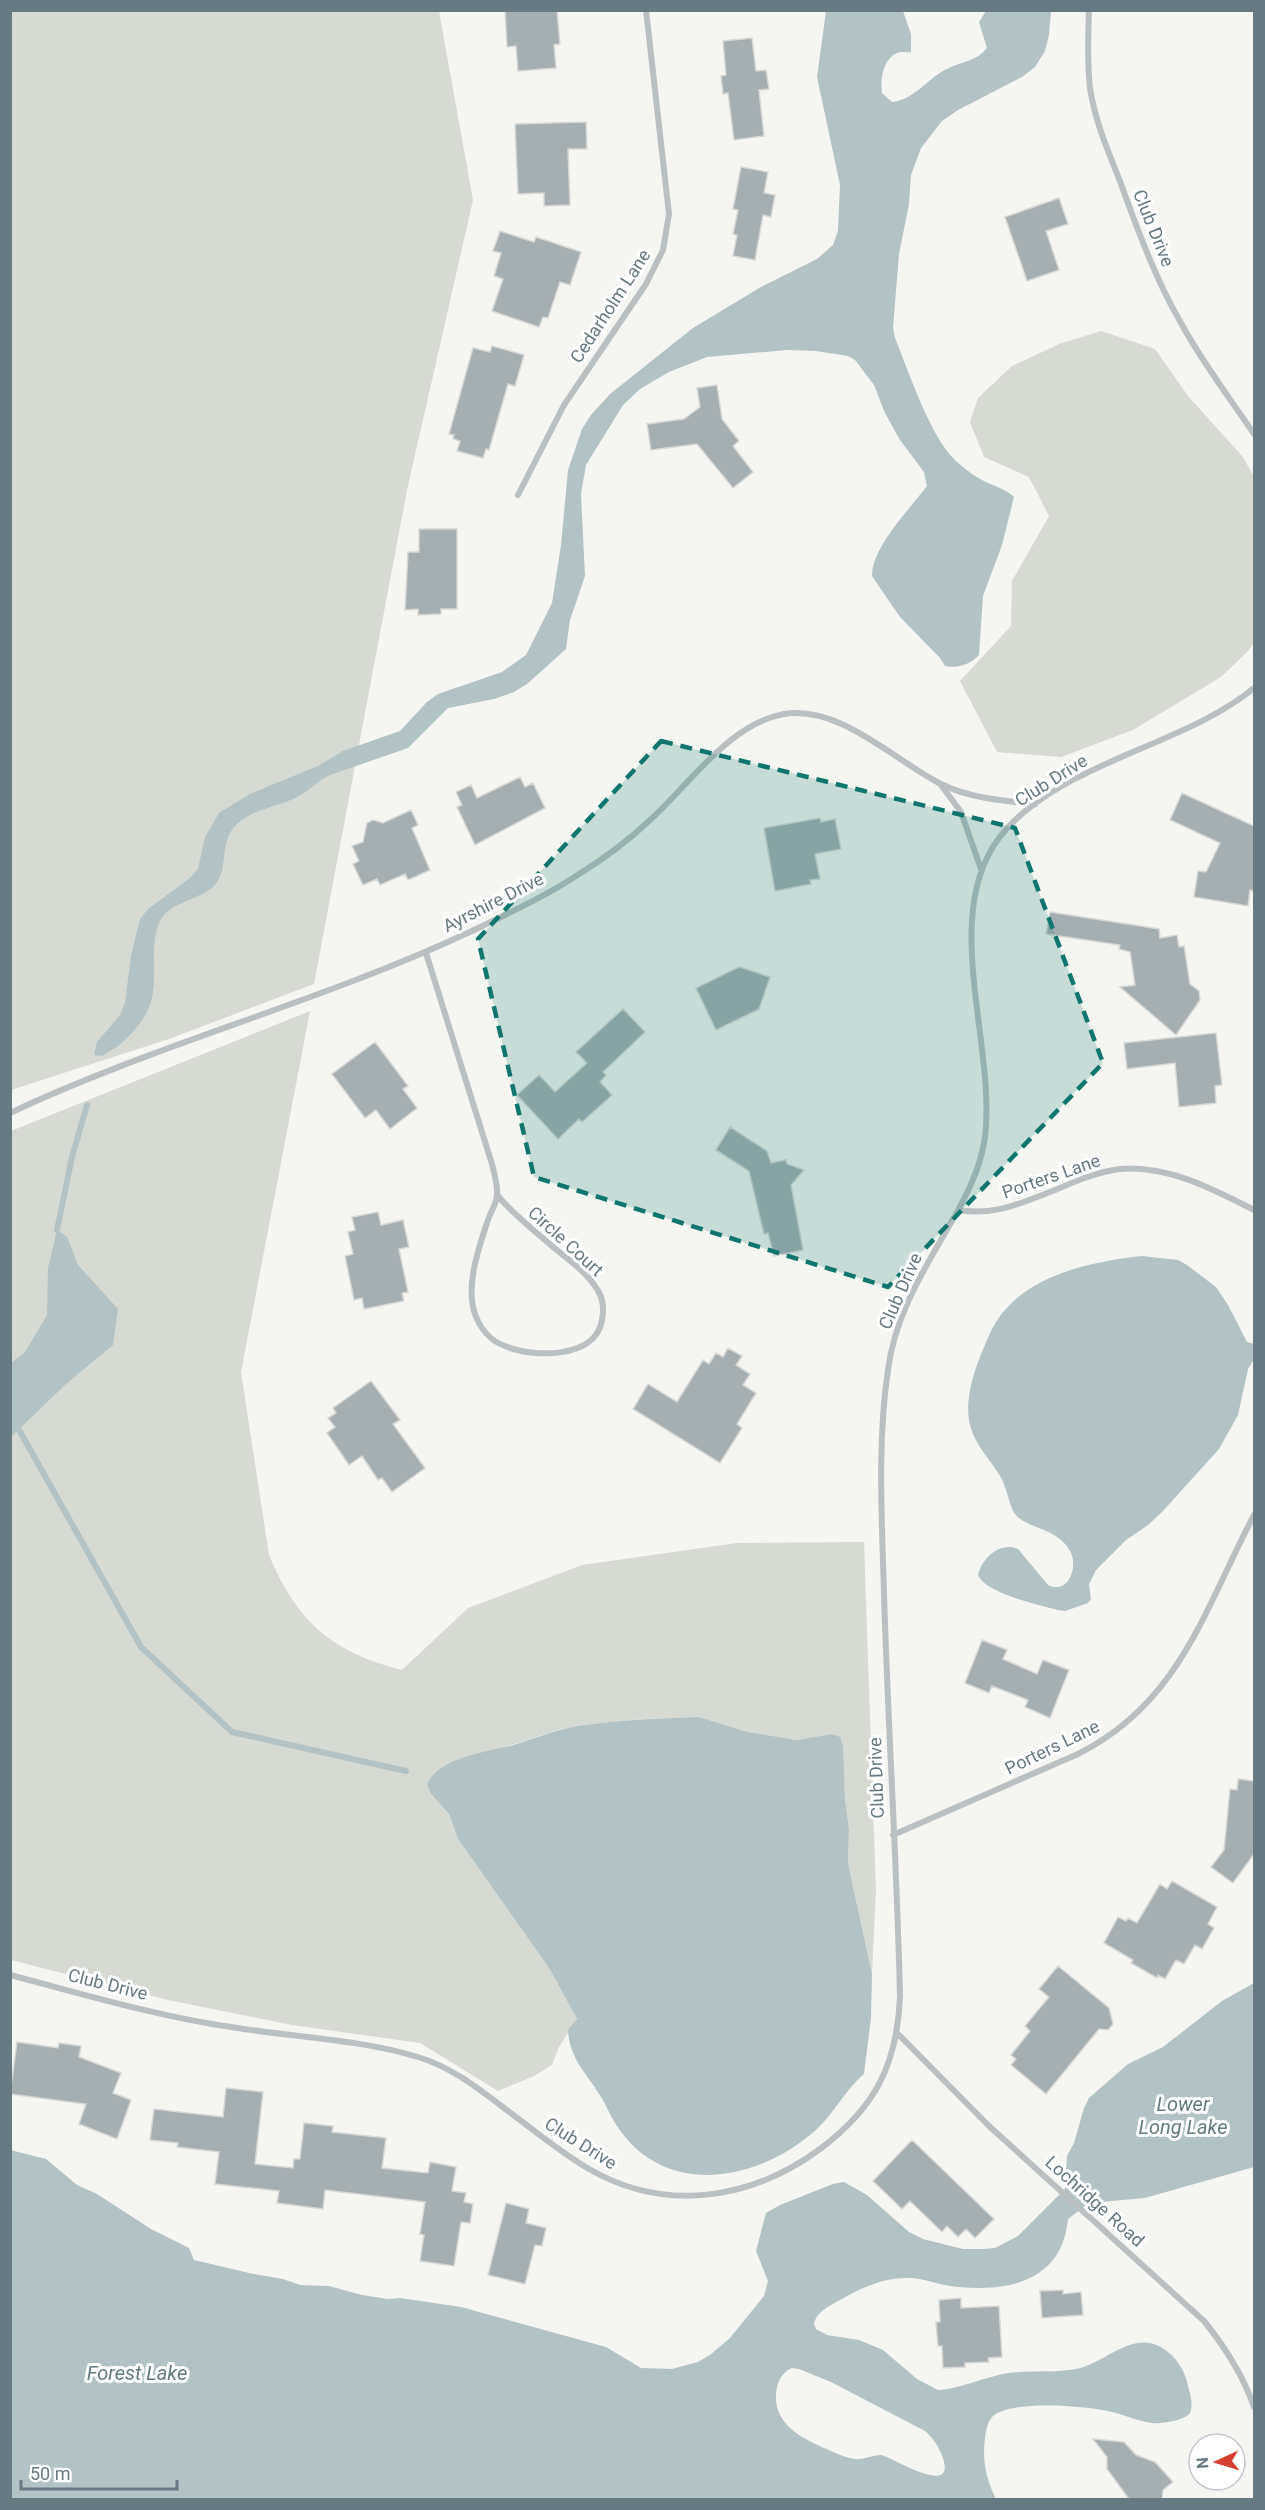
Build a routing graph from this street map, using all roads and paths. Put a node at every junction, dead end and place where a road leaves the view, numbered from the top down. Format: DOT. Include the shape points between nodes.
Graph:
graph roads {
  1 [pos="646,10"];
  2 [pos="1089,10"];
  3 [pos="1254,434"];
  4 [pos="518,495"];
  5 [pos="1254,688"];
  6 [pos="941,784"];
  7 [pos="1035,804"];
  8 [pos="981,869"];
  9 [pos="426,953"];
  10 [pos="10,1113"];
  11 [pos="498,1196"];
  12 [pos="958,1210"];
  13 [pos="1254,1210"];
  14 [pos="1254,1515"];
  15 [pos="893,1835"];
  16 [pos="10,1975"];
  17 [pos="897,2033"];
  18 [pos="1254,2407"];
  1 -- 4 [label="street, Cedarholm Lane" via="669,214 663,250 646,284 564,405"];
  2 -- 3 [label="street, Club Drive" via="1089,70 1094,107 1129,207 1180,322"];
  5 -- 7 [label="street, Club Drive" via="1217,712 1086,774"];
  6 -- 7 [label="street, Ayrshire Drive" via="972,795"];
  6 -- 8 [label="street, Ayrshire Drive" via="961,812"];
  6 -- 9 [label="street, Ayrshire Drive" via="839,722 800,713 766,719 729,741 651,820 603,858 519,908"];
  7 -- 8 [label="street, Club Drive" via="1002,834"];
  8 -- 12 [label="street, Club Drive" via="974,898 972,941 986,1077 985,1140"];
  9 -- 10 [label="street, Ayrshire Drive" via="87,1080"];
  9 -- 11 [label="street" via="492,1164"];
  11 -- 11 [label="street, Circle Court" via="482,1240 472,1287 473,1309 482,1329 504,1346 518,1351 555,1353 585,1345 593,1340 602,1322 598,1290"];
  12 -- 13 [label="street, Porters Lane" via="990,1212 1013,1207 1082,1178 1121,1169 1180,1177"];
  12 -- 15 [label="street, Club Drive" via="913,1290 898,1326 888,1369 883,1434 884,1556"];
  14 -- 15 [label="street, Porters Lane" via="1184,1656 1150,1701 1122,1728 1078,1754"];
  15 -- 17 [label="street, Club Drive"];
  16 -- 17 [label="street, Club Drive" via="197,2021 423,2058 464,2079 590,2169 633,2188 678,2197 701,2197 747,2187 792,2167 830,2142 857,2116 879,2086"];
  17 -- 18 [label="street, Lochridge Road" via="989,2126 1204,2321 1222,2343"];
}
